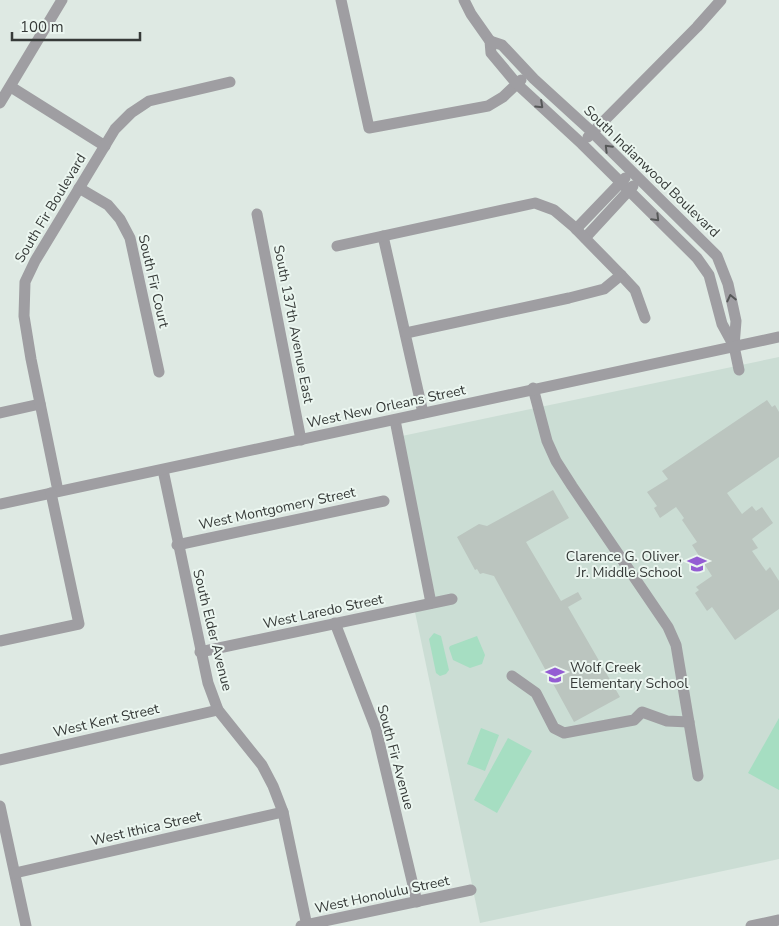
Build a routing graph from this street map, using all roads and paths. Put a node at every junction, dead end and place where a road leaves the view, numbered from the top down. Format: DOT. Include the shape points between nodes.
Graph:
graph roads {
  1 [pos="62,0"];
  2 [pos="341,0"];
  3 [pos="464,0"];
  4 [pos="721,0"];
  5 [pos="490,41"];
  6 [pos="528,73"];
  7 [pos="230,82"];
  8 [pos="517,84"];
  9 [pos="11,87"];
  10 [pos="0,103"];
  11 [pos="592,132"];
  12 [pos="582,144"];
  13 [pos="105,146"];
  14 [pos="636,176"];
  15 [pos="620,183"];
  16 [pos="79,188"];
  17 [pos="629,191"];
  18 [pos="597,207"];
  19 [pos="257,214"];
  20 [pos="606,215"];
  21 [pos="576,229"];
  22 [pos="383,236"];
  23 [pos="585,238"];
  24 [pos="337,246"];
  25 [pos="723,272"];
  26 [pos="621,275"];
  27 [pos="709,275"];
  28 [pos="645,318"];
  29 [pos="406,333"];
  30 [pos="779,337"];
  31 [pos="734,346"];
  32 [pos="738,370"];
  33 [pos="159,372"];
  34 [pos="533,388"];
  35 [pos="40,404"];
  36 [pos="0,413"];
  37 [pos="423,414"];
  38 [pos="395,420"];
  39 [pos="301,440"];
  40 [pos="163,470"];
  41 [pos="55,492"];
  42 [pos="384,501"];
  43 [pos="0,504"];
  44 [pos="177,545"];
  45 [pos="452,599"];
  46 [pos="431,603"];
  47 [pos="335,624"];
  48 [pos="0,641"];
  49 [pos="200,652"];
  50 [pos="512,676"];
  51 [pos="218,710"];
  52 [pos="689,722"];
  53 [pos="0,760"];
  54 [pos="698,776"];
  55 [pos="0,806"];
  56 [pos="283,812"];
  57 [pos="15,873"];
  58 [pos="471,890"];
  59 [pos="417,902"];
  60 [pos="779,920"];
  61 [pos="305,925"];
  62 [pos="26,926"];
  63 [pos="751,926"];
  1 -- 9 [label="street"];
  2 -- 8 [label="street" via="369,128 488,106"];
  3 -- 5 [label="street, South Indianwood Boulevard"];
  4 -- 11 [label="street"];
  5 -- 6 [label="street, South Indianwood Boulevard" via="502,45"];
  5 -- 8 [label="street, South Indianwood Boulevard" via="491,53"];
  6 -- 8 [label="street"];
  6 -- 11 [label="street, South Indianwood Boulevard"];
  7 -- 13 [label="street, South Fir Boulevard" via="149,101 115,129"];
  8 -- 12 [label="street, South Indianwood Boulevard, one-way"];
  9 -- 10 [label="street"];
  9 -- 13 [label="street"];
  11 -- 12 [label="street"];
  14 -- 11 [label="street, South Indianwood Boulevard, one-way"];
  12 -- 15 [label="street, South Indianwood Boulevard"];
  13 -- 16 [label="street, South Fir Boulevard"];
  14 -- 15 [label="street"];
  14 -- 17 [label="street"];
  14 -- 25 [label="street, South Indianwood Boulevard" via="717,256"];
  15 -- 17 [label="street, South Indianwood Boulevard"];
  15 -- 18 [label="street"];
  16 -- 33 [label="street, South Fir Court" via="108,205 130,238"];
  16 -- 35 [label="street, South Fir Boulevard" via="25,282 24,316"];
  17 -- 20 [label="street"];
  17 -- 27 [label="street, South Indianwood Boulevard, one-way" via="683,243"];
  18 -- 20 [label="street"];
  18 -- 21 [label="street"];
  19 -- 39 [label="street, South 137th Avenue East"];
  20 -- 23 [label="street"];
  21 -- 22 [label="street" via="554,210 535,203"];
  21 -- 23 [label="street"];
  22 -- 24 [label="street"];
  22 -- 29 [label="street"];
  23 -- 26 [label="street"];
  25 -- 27 [label="street"];
  31 -- 25 [label="street, South Indianwood Boulevard, one-way" via="736,321"];
  26 -- 28 [label="street" via="635,290"];
  26 -- 29 [label="street" via="604,289"];
  27 -- 31 [label="street, South Indianwood Boulevard" via="722,324"];
  29 -- 37 [label="street"];
  30 -- 31 [label="street, West New Orleans Street"];
  31 -- 32 [label="street"];
  31 -- 34 [label="street, West New Orleans Street"];
  34 -- 37 [label="street, West New Orleans Street"];
  34 -- 52 [label="street" via="547,441 556,461 668,628 676,645"];
  35 -- 36 [label="street"];
  35 -- 41 [label="street, South Fir Boulevard"];
  37 -- 38 [label="street, West New Orleans Street"];
  38 -- 39 [label="street, West New Orleans Street"];
  38 -- 46 [label="street"];
  39 -- 40 [label="street, West New Orleans Street"];
  40 -- 41 [label="street, West New Orleans Street"];
  40 -- 44 [label="street, South Elder Avenue"];
  41 -- 43 [label="street, West New Orleans Street"];
  41 -- 48 [label="street, South Fir Boulevard" via="79,624"];
  42 -- 44 [label="street, West Montgomery Street"];
  44 -- 49 [label="street, South Elder Avenue"];
  45 -- 46 [label="street, West Laredo Street"];
  46 -- 47 [label="street, West Laredo Street"];
  47 -- 49 [label="street, West Laredo Street"];
  47 -- 59 [label="street, South Fir Avenue" via="376,729"];
  49 -- 51 [label="street, South Elder Avenue"];
  50 -- 52 [label="street" via="536,693 554,728 564,733 634,720 642,712 667,721"];
  51 -- 53 [label="street, West Kent Street"];
  51 -- 56 [label="street, South Elder Avenue" via="262,766"];
  52 -- 54 [label="street"];
  55 -- 57 [label="street"];
  56 -- 57 [label="street, West Ithica Street"];
  56 -- 61 [label="street, South Elder Avenue"];
  57 -- 62 [label="street"];
  58 -- 59 [label="street, West Honolulu Street"];
  59 -- 61 [label="street, West Honolulu Street"];
  60 -- 63 [label="street"];
}
